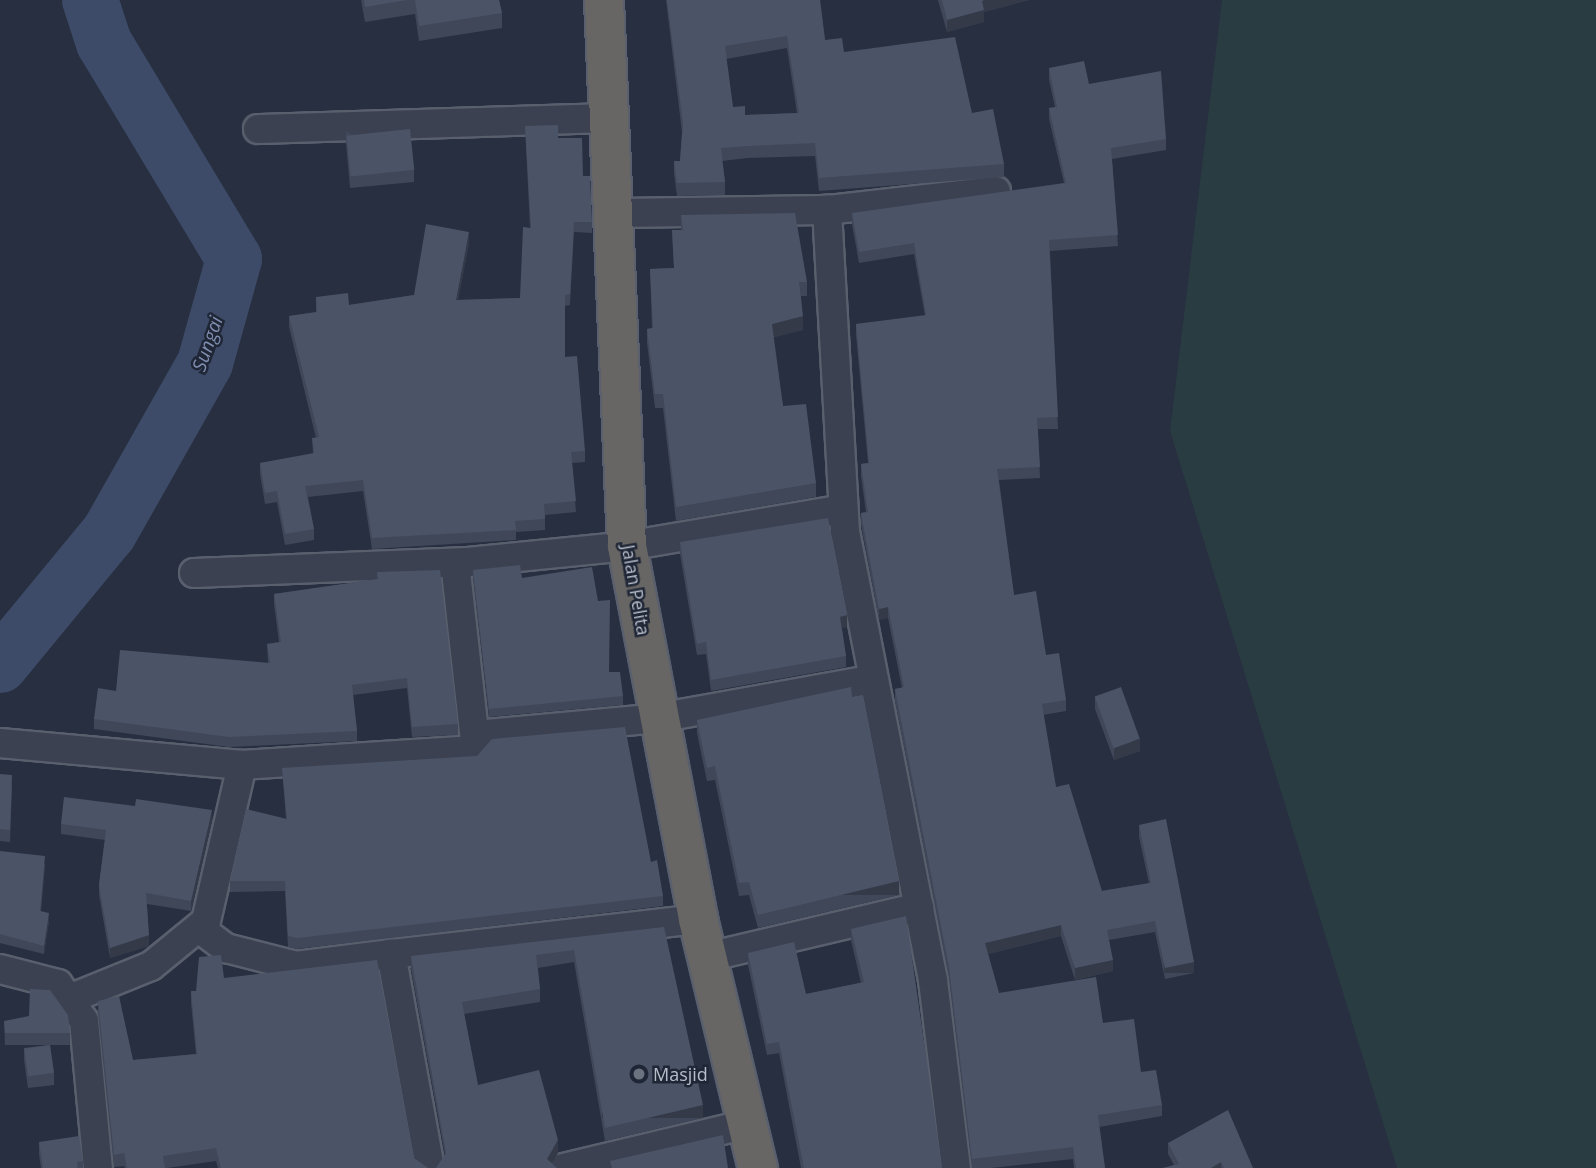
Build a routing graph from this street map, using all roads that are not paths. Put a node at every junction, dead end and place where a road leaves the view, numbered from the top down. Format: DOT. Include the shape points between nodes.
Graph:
graph roads {
  1 [pos="604,0"];
  2 [pos="610,118"];
  3 [pos="258,129"];
  4 [pos="996,191"];
  5 [pos="827,210"];
  6 [pos="617,213"];
  7 [pos="844,509"];
  8 [pos="627,546"];
  9 [pos="455,563"];
  10 [pos="194,573"];
  11 [pos="874,679"];
  12 [pos="658,718"];
  13 [pos="476,735"];
  14 [pos="0,743"];
  15 [pos="242,765"];
  16 [pos="919,907"];
  17 [pos="698,919"];
  18 [pos="199,928"];
  19 [pos="391,954"];
  20 [pos="708,957"];
  21 [pos="0,969"];
  22 [pos="72,998"];
  23 [pos="748,1124"];
  24 [pos="98,1168"];
  25 [pos="430,1168"];
  26 [pos="563,1168"];
  27 [pos="758,1168"];
  28 [pos="956,1168"];
  1 -- 2 [label="highway, Jalan Pelita"];
  2 -- 3 [label="street"];
  2 -- 6 [label="highway, Jalan Pelita"];
  4 -- 5 [label="street"];
  5 -- 6 [label="street"];
  5 -- 7 [label="street"];
  6 -- 8 [label="highway, Jalan Pelita"];
  7 -- 8 [label="street"];
  7 -- 11 [label="street"];
  8 -- 9 [label="street"];
  8 -- 12 [label="highway, Jalan Pelita"];
  9 -- 10 [label="street"];
  9 -- 13 [label="street"];
  11 -- 12 [label="street"];
  11 -- 16 [label="street"];
  12 -- 13 [label="street"];
  12 -- 17 [label="highway, Jalan Pelita"];
  13 -- 15 [label="street" via="476,750"];
  14 -- 15 [label="street"];
  15 -- 18 [label="street" via="206,921"];
  16 -- 20 [label="street"];
  16 -- 28 [label="street"];
  17 -- 19 [label="street"];
  17 -- 20 [label="highway, Jalan Pelita"];
  18 -- 19 [label="street" via="226,948 296,966"];
  18 -- 22 [label="street" via="151,966"];
  19 -- 25 [label="street"];
  20 -- 23 [label="highway, Jalan Pelita"];
  21 -- 22 [label="street" via="58,984"];
  22 -- 24 [label="street" via="84,1021"];
  23 -- 26 [label="street"];
  23 -- 27 [label="highway, Jalan Pelita"];
}
